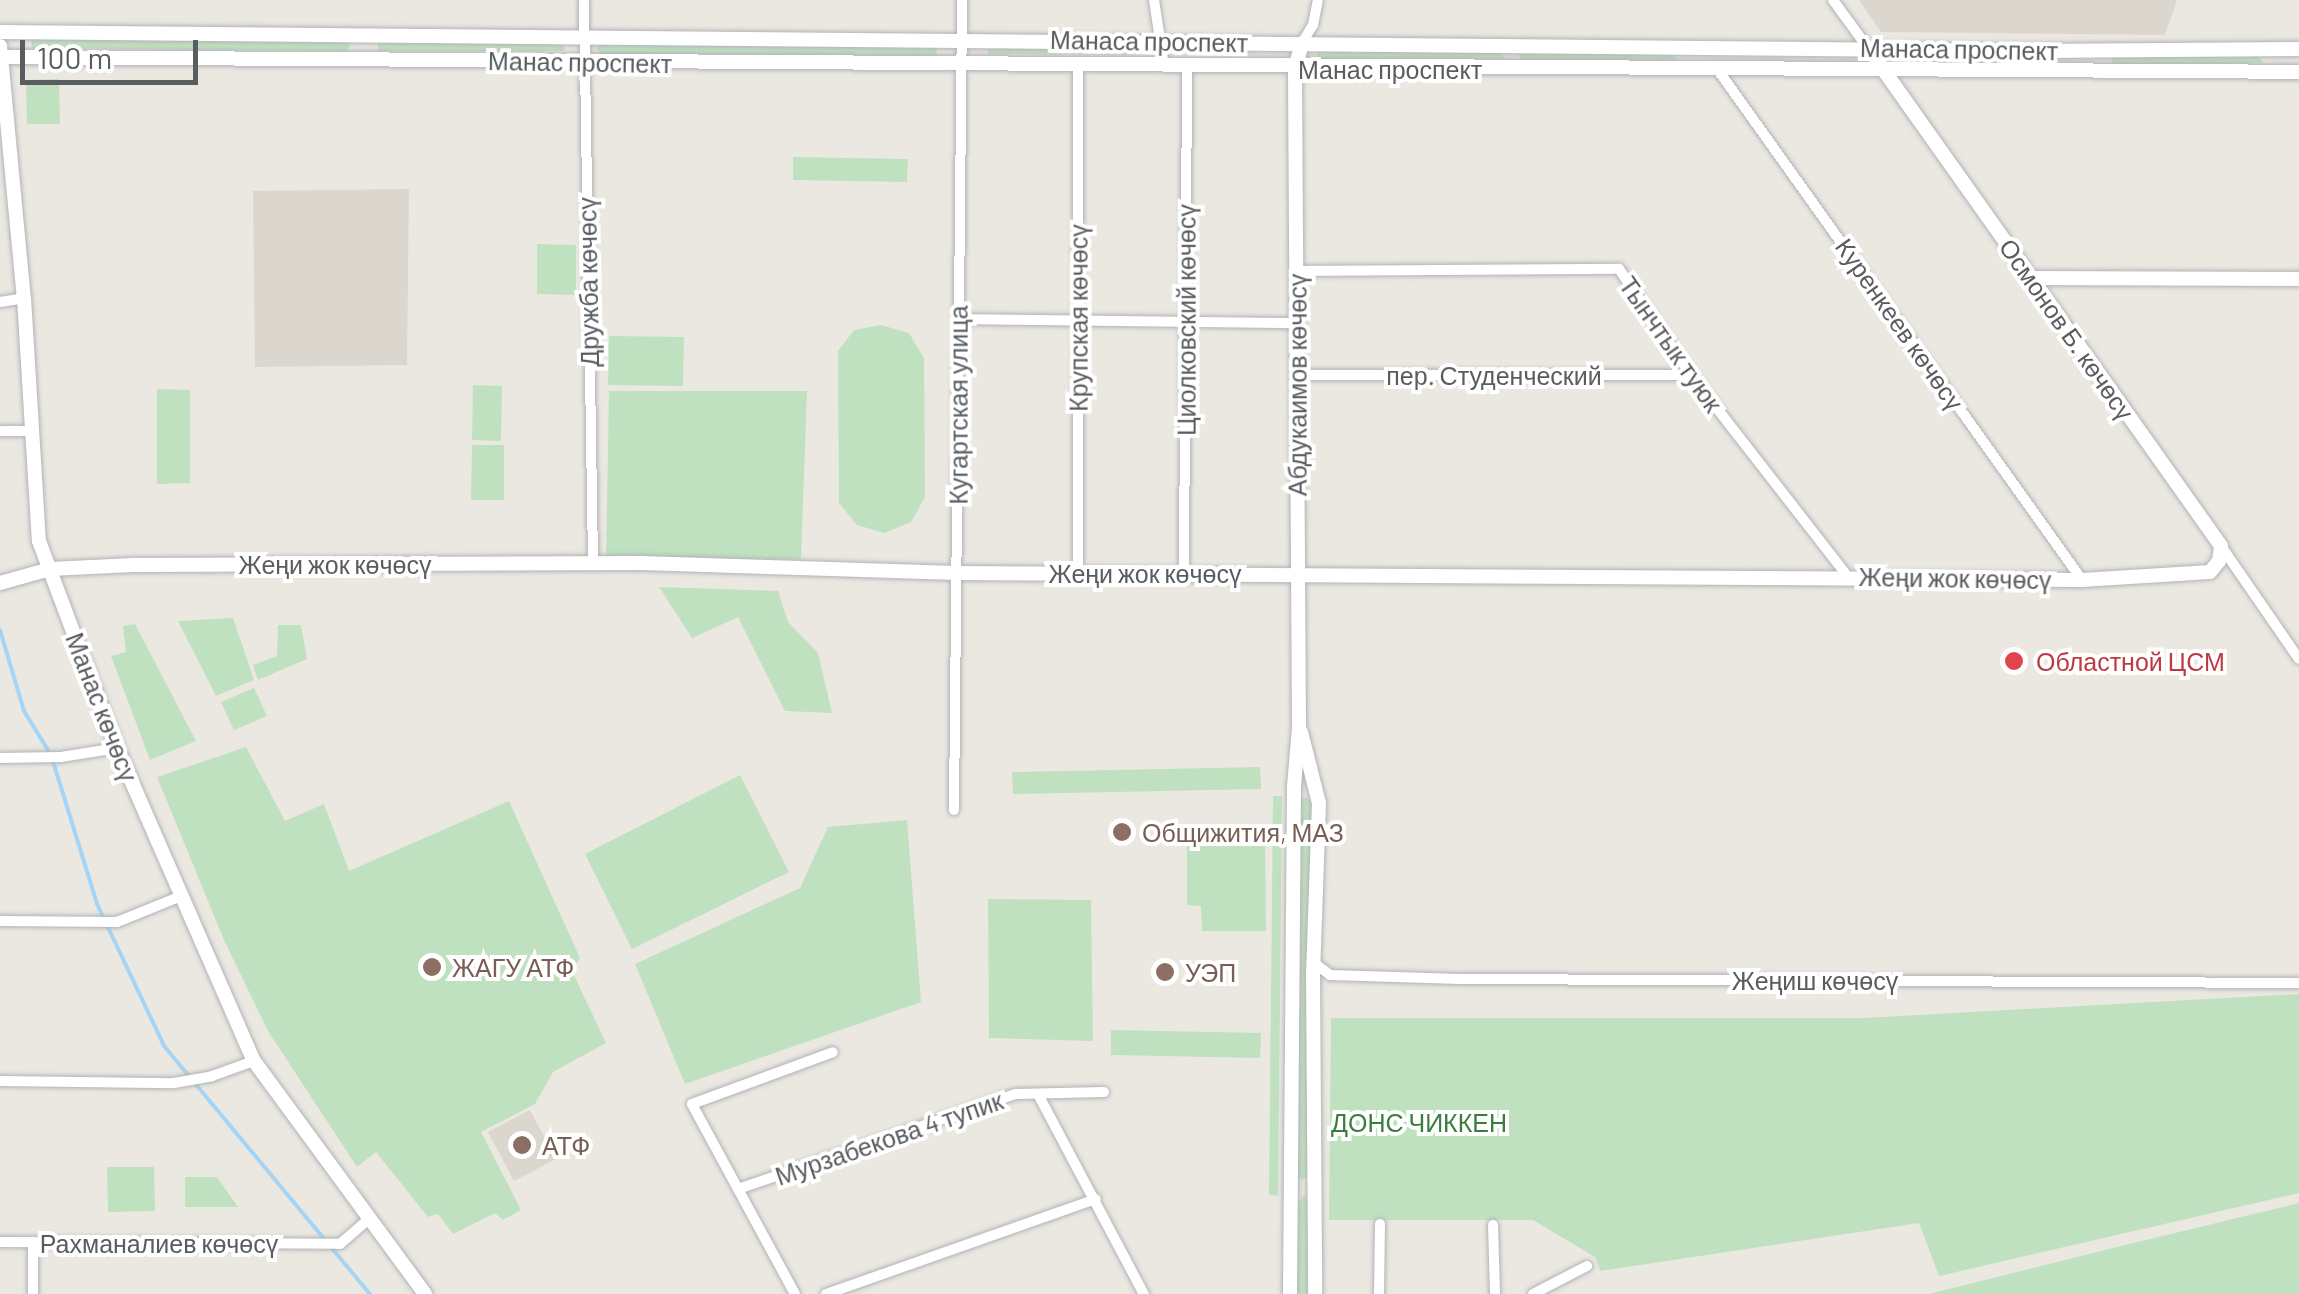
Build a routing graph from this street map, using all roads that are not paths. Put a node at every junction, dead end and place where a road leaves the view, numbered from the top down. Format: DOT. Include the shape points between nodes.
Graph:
graph roads {
  1 [pos="584,0"];
  2 [pos="962,0"];
  3 [pos="1154,0"];
  4 [pos="1318,0"];
  5 [pos="1833,0"];
  6 [pos="0,32"];
  7 [pos="364,36"];
  8 [pos="584,37"];
  9 [pos="961,40"];
  10 [pos="1160,42"];
  11 [pos="1302,43"];
  12 [pos="1512,45"];
  13 [pos="1680,46"];
  14 [pos="1868,48"];
  15 [pos="2273,49"];
  16 [pos="2299,49"];
  17 [pos="2106,50"];
  18 [pos="2019,51"];
  19 [pos="1,52"];
  20 [pos="364,60"];
  21 [pos="584,62"];
  22 [pos="960,65"];
  23 [pos="1078,65"];
  24 [pos="1164,66"];
  25 [pos="1187,67"];
  26 [pos="1296,68"];
  27 [pos="1512,69"];
  28 [pos="1680,70"];
  29 [pos="1718,70"];
  30 [pos="1884,70"];
  31 [pos="2018,72"];
  32 [pos="2106,72"];
  33 [pos="2272,72"];
  34 [pos="2299,72"];
  35 [pos="1296,271"];
  36 [pos="2032,278"];
  37 [pos="2299,278"];
  38 [pos="24,298"];
  39 [pos="0,302"];
  40 [pos="958,319"];
  41 [pos="1078,319"];
  42 [pos="1188,321"];
  43 [pos="1296,324"];
  44 [pos="1297,375"];
  45 [pos="1691,375"];
  46 [pos="29,431"];
  47 [pos="0,432"];
  48 [pos="2222,546"];
  49 [pos="593,564"];
  50 [pos="50,569"];
  51 [pos="1078,571"];
  52 [pos="1184,572"];
  53 [pos="957,573"];
  54 [pos="1297,575"];
  55 [pos="1848,577"];
  56 [pos="2082,580"];
  57 [pos="0,583"];
  58 [pos="2299,659"];
  59 [pos="1299,728"];
  60 [pos="117,748"];
  61 [pos="0,758"];
  62 [pos="954,810"];
  63 [pos="179,898"];
  64 [pos="0,921"];
  65 [pos="1314,962"];
  66 [pos="1330,975"];
  67 [pos="2299,983"];
  68 [pos="1313,994"];
  69 [pos="833,1052"];
  70 [pos="254,1060"];
  71 [pos="0,1081"];
  72 [pos="1104,1092"];
  73 [pos="1039,1096"];
  74 [pos="1316,1185"];
  75 [pos="1292,1186"];
  76 [pos="738,1190"];
  77 [pos="1096,1198"];
  78 [pos="368,1220"];
  79 [pos="1380,1224"];
  80 [pos="1493,1224"];
  81 [pos="0,1242"];
  82 [pos="33,1242"];
  83 [pos="1587,1266"];
  84 [pos="33,1294"];
  85 [pos="426,1294"];
  86 [pos="795,1294"];
  87 [pos="826,1294"];
  88 [pos="1144,1294"];
  89 [pos="1290,1294"];
  90 [pos="1315,1294"];
  91 [pos="1378,1294"];
  92 [pos="1495,1294"];
  93 [pos="1533,1294"];
  1 -- 8 [label="street, Дружба көчөсү"];
  2 -- 9 [label="street, Кугартская улица"];
  3 -- 10 [label="street"];
  4 -- 11 [label="street"];
  5 -- 14 [label="street, Осмонов Б. көчөсү"];
  6 -- 7 [label="main road, Манаса проспект"];
  7 -- 8 [label="main road, Манаса проспект"];
  7 -- 20 [label="street"];
  8 -- 9 [label="main road, Манаса проспект"];
  8 -- 21 [label="street, Дружба көчөсү"];
  9 -- 10 [label="main road, Манаса проспект"];
  9 -- 22 [label="street, Кугартская улица"];
  10 -- 11 [label="main road, Манаса проспект"];
  10 -- 24 [label="street"];
  11 -- 12 [label="main road, Манаса проспект"];
  11 -- 26 [label="main road, Абдукаимов көчөсү"];
  12 -- 13 [label="main road, Манаса проспект"];
  12 -- 27 [label="main road"];
  13 -- 14 [label="main road, Манаса проспект"];
  13 -- 28 [label="main road"];
  14 -- 18 [label="main road, Манаса проспект"];
  14 -- 30 [label="main road, Осмонов Б. көчөсү"];
  15 -- 16 [label="main road, Манаса проспект"];
  15 -- 17 [label="main road, Манаса проспект"];
  15 -- 33 [label="main road"];
  17 -- 18 [label="main road, Манаса проспект"];
  17 -- 32 [label="main road"];
  18 -- 31 [label="main road"];
  19 -- 20 [label="main road, Манас проспект"];
  19 -- 38 [label="main road, Манас көчөсү"];
  20 -- 21 [label="main road, Манас проспект"];
  21 -- 22 [label="main road, Манас проспект"];
  21 -- 49 [label="street, Дружба көчөсү"];
  22 -- 23 [label="main road, Манас проспект"];
  22 -- 40 [label="street, Кугартская улица"];
  23 -- 24 [label="main road, Манас проспект"];
  23 -- 41 [label="street, Крупская көчөсү"];
  24 -- 25 [label="main road, Манас проспект"];
  25 -- 26 [label="main road, Манас проспект"];
  25 -- 42 [label="street, Циолковский көчөсү"];
  26 -- 27 [label="main road, Манас проспект"];
  26 -- 35 [label="main road, Абдукаимов көчөсү"];
  27 -- 28 [label="main road, Манас проспект"];
  28 -- 29 [label="main road, Манас проспект"];
  29 -- 30 [label="main road, Манас проспект"];
  29 -- 56 [label="street, Куренкеев көчөсү"];
  30 -- 31 [label="main road, Манас проспект"];
  30 -- 36 [label="main road, Осмонов Б. көчөсү"];
  31 -- 32 [label="main road, Манас проспект"];
  32 -- 33 [label="main road, Манас проспект"];
  33 -- 34 [label="main road, Манас проспект"];
  35 -- 43 [label="main road, Абдукаимов көчөсү"];
  35 -- 45 [label="street, Тынчтык туюк" via="1619,270"];
  36 -- 37 [label="main road"];
  36 -- 48 [label="main road, Осмонов Б. көчөсү"];
  38 -- 39 [label="street"];
  38 -- 46 [label="main road, Манас көчөсү"];
  40 -- 41 [label="street"];
  40 -- 53 [label="street, Кугартская улица"];
  41 -- 42 [label="street"];
  41 -- 51 [label="street, Крупская көчөсү"];
  42 -- 43 [label="street"];
  42 -- 52 [label="street, Циолковский көчөсү"];
  43 -- 44 [label="main road, Абдукаимов көчөсү"];
  44 -- 45 [label="street, пер. Студенческий"];
  44 -- 54 [label="main road, Абдукаимов көчөсү"];
  45 -- 55 [label="street, Тынчтык туюк"];
  46 -- 47 [label="street"];
  46 -- 50 [label="main road, Манас көчөсү" via="39,541"];
  48 -- 56 [label="main road, Жеңи жок көчөсү" via="2219,561 2199,576"];
  48 -- 58 [label="street, Осмонов Б. көчөсү"];
  49 -- 50 [label="main road, Жеңи жок көчөсү"];
  49 -- 53 [label="main road, Жеңи жок көчөсү"];
  50 -- 57 [label="main road, Жеңи жок көчөсү"];
  50 -- 60 [label="main road, Манас көчөсү"];
  51 -- 52 [label="main road, Жеңи жок көчөсү"];
  51 -- 53 [label="main road, Жеңи жок көчөсү"];
  52 -- 54 [label="main road, Жеңи жок көчөсү"];
  53 -- 62 [label="street, Кугартская улица"];
  54 -- 55 [label="main road, Жеңи жок көчөсү"];
  54 -- 59 [label="main road, Абдукаимов көчөсү"];
  55 -- 56 [label="main road, Жеңи жок көчөсү"];
  59 -- 65 [label="main road, Абдукаимов көчөсү" via="1319,803"];
  59 -- 75 [label="main road, Абдукаимов көчөсү"];
  60 -- 61 [label="street"];
  60 -- 63 [label="main road, Манас көчөсү"];
  63 -- 64 [label="street" via="116,922"];
  63 -- 70 [label="main road, Манас көчөсү"];
  65 -- 66 [label="street"];
  65 -- 68 [label="main road, Абдукаимов көчөсү"];
  66 -- 67 [label="street, Жеңиш көчөсү"];
  66 -- 68 [label="street"];
  68 -- 74 [label="main road, Абдукаимов көчөсү"];
  69 -- 76 [label="street" via="692,1104"];
  70 -- 71 [label="street" via="174,1083"];
  70 -- 78 [label="main road, Манас көчөсү"];
  72 -- 73 [label="street, Мурзабекова 4 тупик"];
  73 -- 76 [label="street, Мурзабекова 4 тупик" via="1030,1090 1016,1094"];
  73 -- 77 [label="street"];
  74 -- 75 [label="main road"];
  74 -- 90 [label="main road, Абдукаимов көчөсү"];
  75 -- 89 [label="main road, Абдукаимов көчөсү"];
  76 -- 86 [label="street"];
  77 -- 87 [label="street"];
  77 -- 88 [label="street"];
  78 -- 82 [label="street, Рахманалиев көчөсү" via="340,1244"];
  78 -- 85 [label="main road, Манас көчөсү"];
  79 -- 91 [label="street"];
  80 -- 92 [label="street"];
  81 -- 82 [label="street, Рахманалиев көчөсү"];
  82 -- 84 [label="street"];
  83 -- 93 [label="street"];
}
